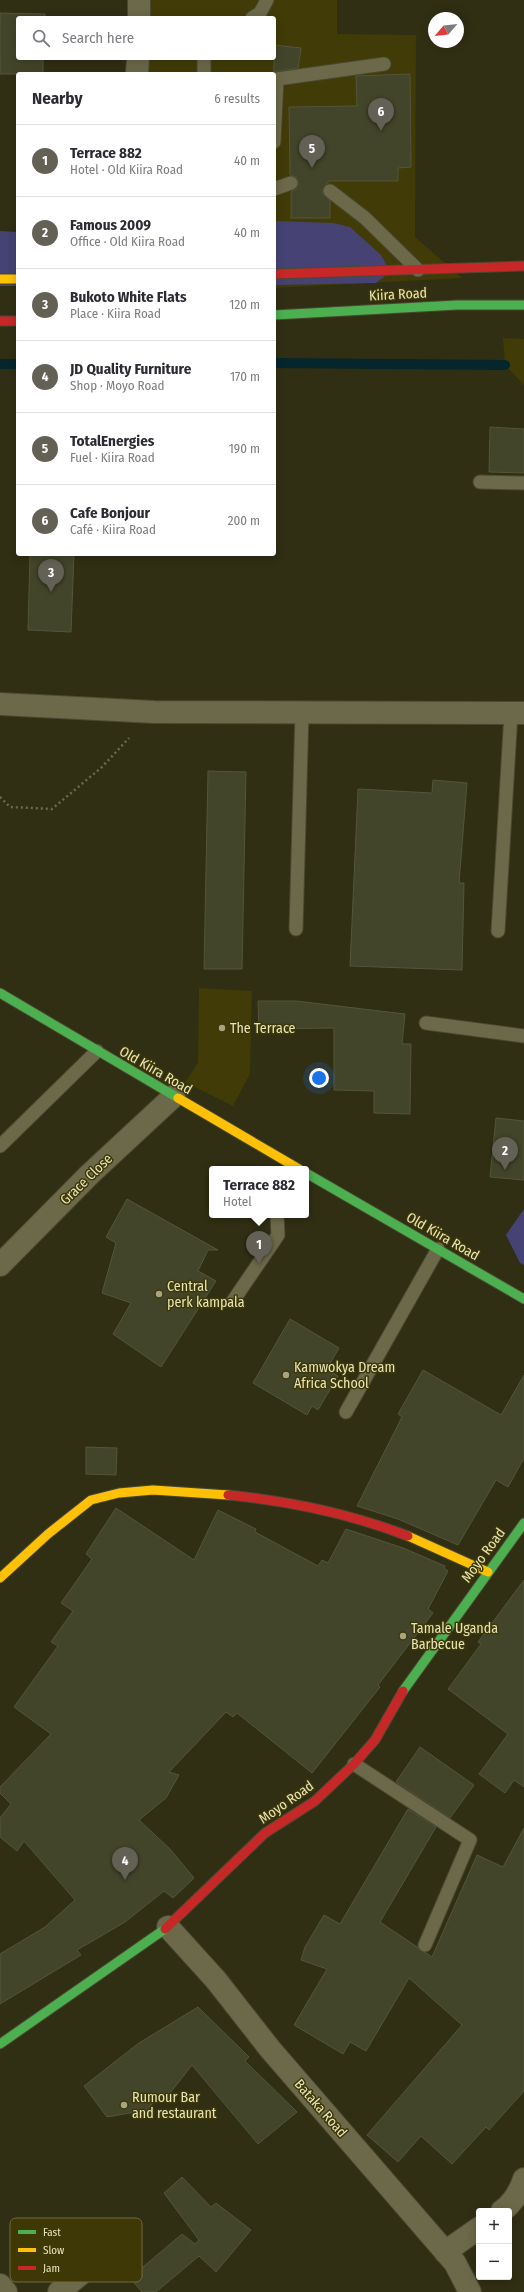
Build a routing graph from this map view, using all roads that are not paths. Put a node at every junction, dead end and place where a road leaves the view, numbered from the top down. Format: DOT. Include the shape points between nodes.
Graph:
graph roads {
  1 [pos="139,0"];
  2 [pos="267,0"];
  3 [pos="139,16"];
  4 [pos="255,16"];
  5 [pos="138,60"];
  6 [pos="204,60"];
  7 [pos="384,64"];
  8 [pos="137,72"];
  9 [pos="204,72"];
  10 [pos="276,100"];
  11 [pos="291,183"];
  12 [pos="276,188"];
  13 [pos="330,191"];
  14 [pos="524,266"];
  15 [pos="418,270"];
  16 [pos="276,274"];
  17 [pos="0,279"];
  18 [pos="16,279"];
  19 [pos="524,305"];
  20 [pos="276,315"];
  21 [pos="0,321"];
  22 [pos="16,321"];
  23 [pos="480,482"];
  24 [pos="524,483"];
  25 [pos="0,704"];
  26 [pos="302,712"];
  27 [pos="517,713"];
  28 [pos="296,929"];
  29 [pos="498,931"];
  30 [pos="0,993"];
  31 [pos="426,1023"];
  32 [pos="524,1036"];
  33 [pos="97,1051"];
  34 [pos="174,1096"];
  35 [pos="0,1146"];
  36 [pos="290,1166"];
  37 [pos="309,1175"];
  38 [pos="277,1218"];
  39 [pos="438,1249"];
  40 [pos="0,1265"];
  41 [pos="524,1299"];
  42 [pos="233,1301"];
  43 [pos="346,1412"];
  44 [pos="524,1523"];
  45 [pos="488,1572"];
  46 [pos="0,1578"];
  47 [pos="354,1764"];
  48 [pos="168,1927"];
  49 [pos="425,1945"];
  50 [pos="1,2041"];
  51 [pos="524,2179"];
  52 [pos="506,2208"];
  53 [pos="476,2230"];
  54 [pos="445,2252"];
  55 [pos="72,2282"];
  56 [pos="0,2285"];
  57 [pos="6,2292"];
  58 [pos="60,2292"];
  59 [pos="470,2292"];
  1 -- 3 [label="street"];
  2 -- 4 [label="lane" via="260,13"];
  5 -- 8 [label="street"];
  6 -- 9 [label="lane"];
  7 -- 10 [label="lane" via="277,79"];
  11 -- 12 [label="lane"];
  13 -- 15 [label="lane" via="365,218"];
  14 -- 15 [label="street, Kiira Road"];
  15 -- 16 [label="street, Kiira Road"];
  17 -- 18 [label="street"];
  19 -- 20 [label="street, Kiira Road" via="457,305"];
  21 -- 22 [label="street"];
  23 -- 24 [label="lane"];
  25 -- 26 [label="street" via="154,712"];
  26 -- 27 [label="street"];
  26 -- 28 [label="lane"];
  27 -- 29 [label="lane"];
  30 -- 33 [label="street, Old Kiira Road"];
  31 -- 32 [label="lane"];
  33 -- 34 [label="street, Old Kiira Road"];
  33 -- 35 [label="lane"];
  34 -- 36 [label="street, Old Kiira Road"];
  34 -- 40 [label="street, Grace Close" via="90,1174"];
  37 -- 39 [label="street, Old Kiira Road"];
  38 -- 42 [label="lane" via="278,1235"];
  39 -- 41 [label="street, Old Kiira Road"];
  39 -- 43 [label="lane"];
  44 -- 45 [label="street, Moyo Road"];
  45 -- 46 [label="street" via="373,1524 313,1509 231,1496 174,1490 139,1490 90,1500"];
  45 -- 47 [label="street, Moyo Road" via="407,1683 375,1740"];
  47 -- 48 [label="street, Moyo Road" via="315,1801 265,1833"];
  47 -- 49 [label="lane" via="470,1840"];
  48 -- 50 [label="street, Moyo Road"];
  48 -- 54 [label="street, Bataka Road" via="216,1980 270,2049"];
  51 -- 52 [label="street" via="521,2189"];
  53 -- 54 [label="street"];
  54 -- 59 [label="street, Bataka Road" via="455,2263"];
  55 -- 58 [label="street"];
  56 -- 57 [label="street"];
}
